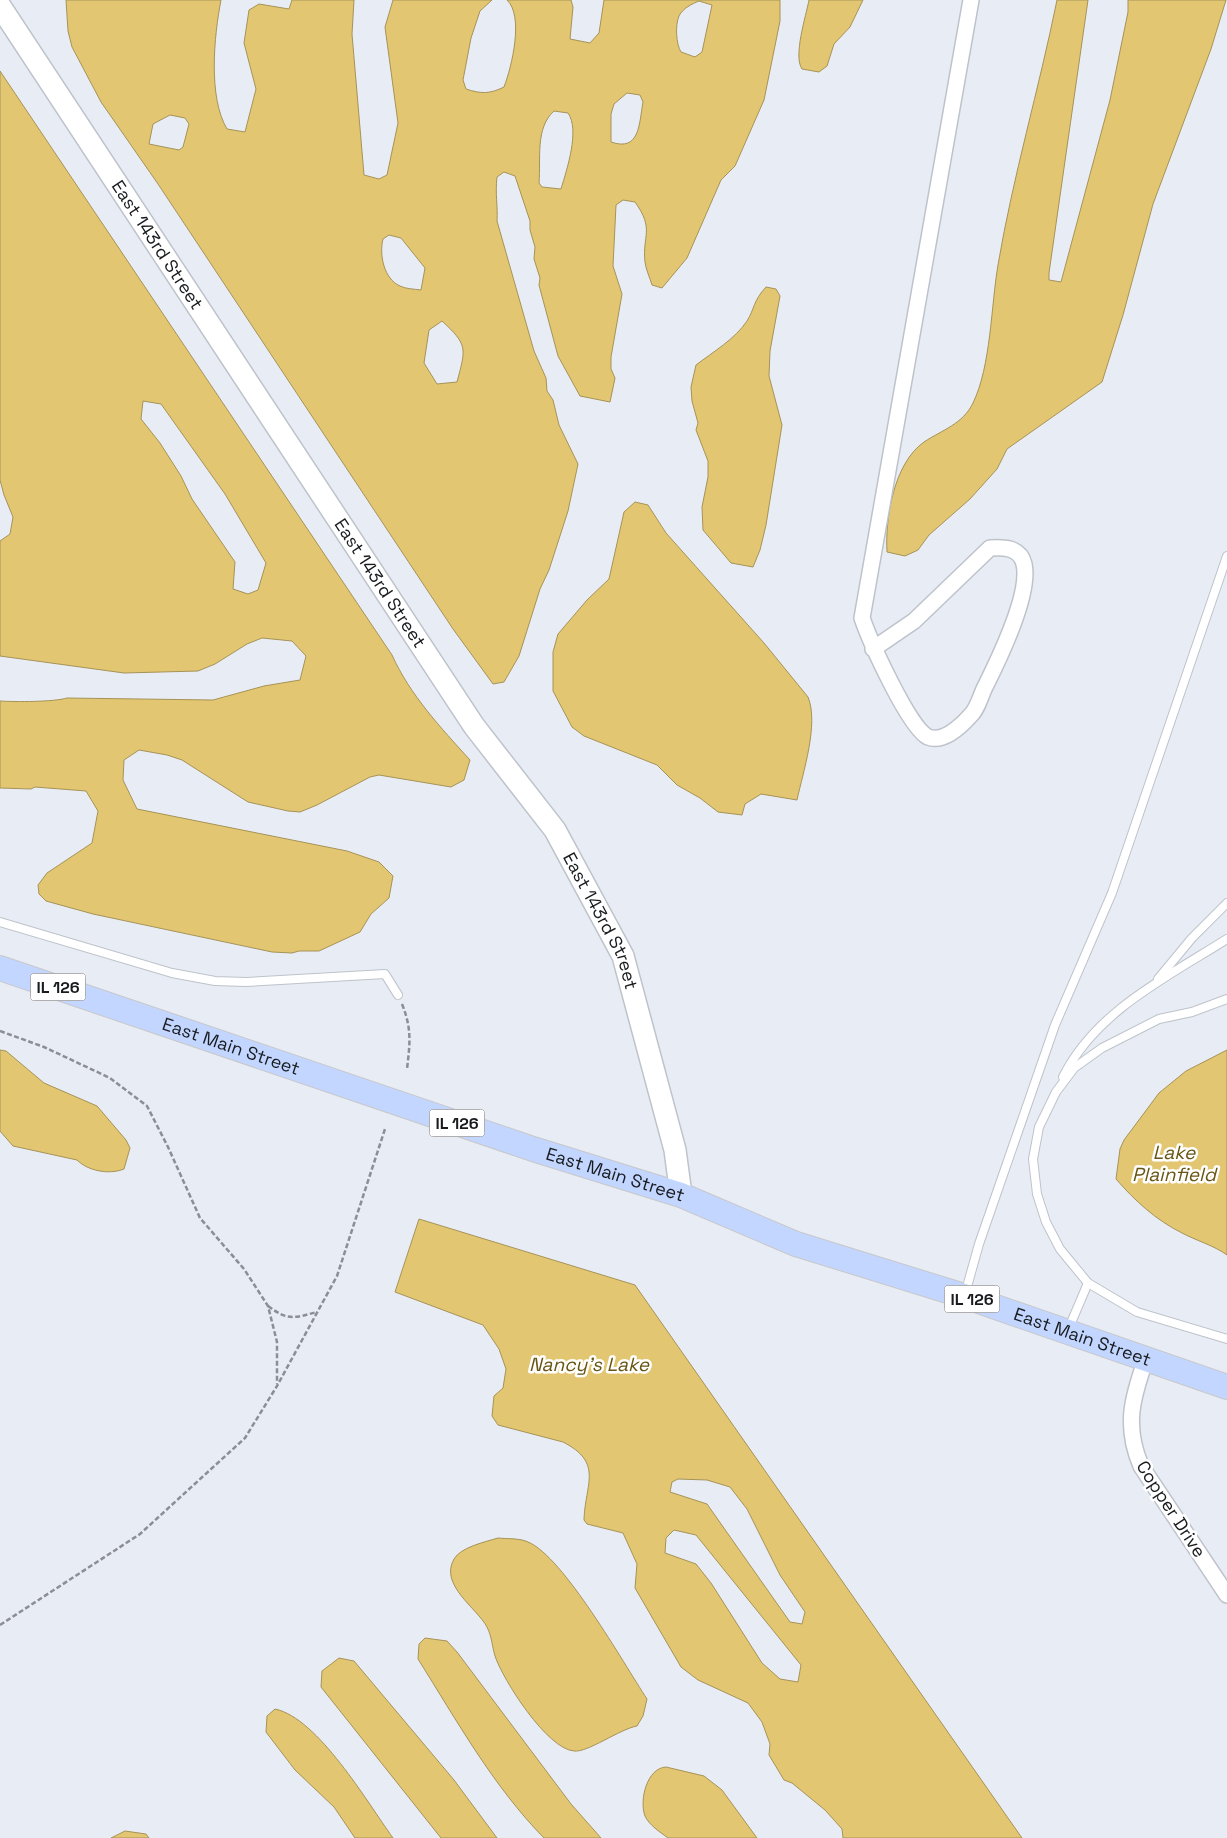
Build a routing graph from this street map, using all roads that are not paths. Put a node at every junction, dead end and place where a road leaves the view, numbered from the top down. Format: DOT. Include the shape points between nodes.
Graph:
graph roads {
  1 [pos="971,0"];
  2 [pos="0,6"];
  3 [pos="1227,556"];
  4 [pos="873,649"];
  5 [pos="1227,903"];
  6 [pos="0,922"];
  7 [pos="1227,939"];
  8 [pos="0,968"];
  9 [pos="1154,984"];
  10 [pos="398,995"];
  11 [pos="1227,999"];
  12 [pos="1056,1092"];
  13 [pos="681,1195"];
  14 [pos="1088,1283"];
  15 [pos="964,1296"];
  16 [pos="1067,1332"];
  17 [pos="1227,1339"];
  18 [pos="1146,1359"];
  19 [pos="1227,1387"];
  20 [pos="1227,1595"];
  1 -- 4 [label="street" via="862,618"];
  2 -- 13 [label="street, East 143rd Street" via="474,726 555,830 623,956 675,1150"];
  3 -- 15 [label="lane" via="1112,893 1056,1025 979,1244"];
  4 -- 4 [label="street" via="916,725 928,736 939,738 951,732 972,715 1007,643 1024,584 1024,563 1017,552 1006,547 990,548 914,620"];
  5 -- 9 [label="lane" via="1192,938"];
  6 -- 10 [label="lane" via="172,973 215,981 385,974"];
  7 -- 9 [label="lane"];
  8 -- 13 [label="main road, East Main Street / IL 126" via="533,1150"];
  9 -- 12 [label="lane" via="1120,1008 1086,1040 1068,1066"];
  11 -- 12 [label="lane" via="1192,1012 1159,1019 1102,1048 1074,1068"];
  12 -- 14 [label="lane" via="1039,1127 1033,1159 1037,1194 1060,1249"];
  13 -- 15 [label="main road, East Main Street / IL 126" via="796,1244"];
  14 -- 16 [label="lane"];
  14 -- 17 [label="lane" via="1137,1312"];
  15 -- 16 [label="main road, East Main Street / IL 126"];
  16 -- 18 [label="main road, East Main Street / IL 126"];
  18 -- 19 [label="main road, East Main Street / IL 126"];
  18 -- 20 [label="street, Copper Drive" via="1134,1391 1130,1434 1134,1450 1141,1466"];
}
